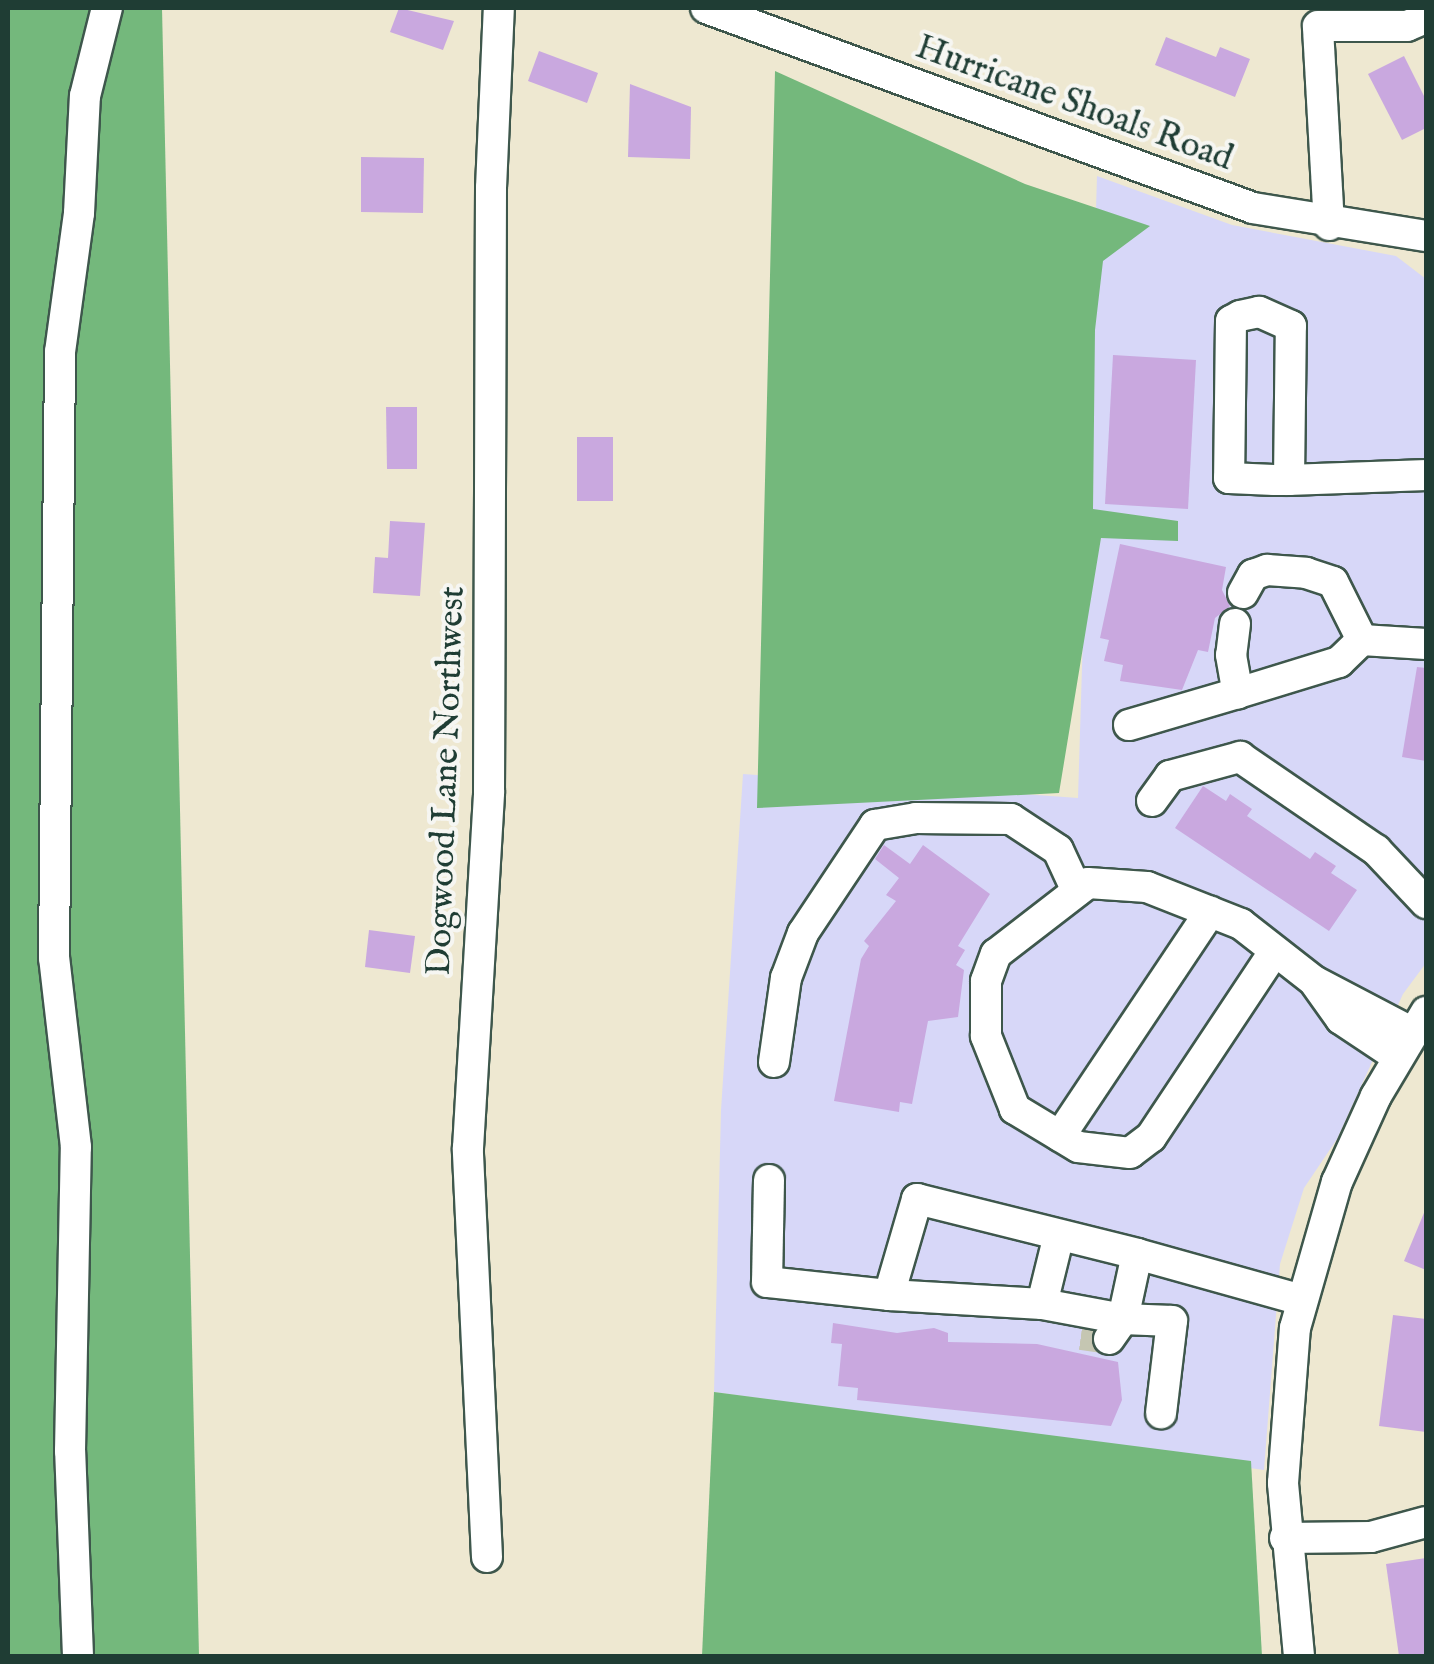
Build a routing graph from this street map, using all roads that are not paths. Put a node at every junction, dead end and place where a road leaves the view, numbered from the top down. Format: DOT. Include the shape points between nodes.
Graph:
graph roads {
  1 [pos="107,8"];
  2 [pos="499,8"];
  3 [pos="706,8"];
  4 [pos="1426,18"];
  5 [pos="1329,225"];
  6 [pos="1426,236"];
  7 [pos="1426,475"];
  8 [pos="1281,480"];
  9 [pos="1243,593"];
  10 [pos="1235,624"];
  11 [pos="1362,640"];
  12 [pos="1426,644"];
  13 [pos="1238,693"];
  14 [pos="1129,726"];
  15 [pos="1152,801"];
  16 [pos="1077,890"];
  17 [pos="1426,903"];
  18 [pos="1210,912"];
  19 [pos="1274,952"];
  20 [pos="1412,1034"];
  21 [pos="774,1062"];
  22 [pos="1060,1136"];
  23 [pos="768,1180"];
  24 [pos="1058,1234"];
  25 [pos="1137,1254"];
  26 [pos="889,1295"];
  27 [pos="1302,1300"];
  28 [pos="1052,1306"];
  29 [pos="1104,1331"];
  30 [pos="1162,1413"];
  31 [pos="1417,1524"];
  32 [pos="1285,1531"];
  33 [pos="487,1557"];
  34 [pos="78,1656"];
  35 [pos="1298,1656"];
  1 -- 34 [label="street" via="85,96 79,213 60,352 54,958 76,1147 70,1451"];
  2 -- 33 [label="street, Dogwood Lane Northwest" via="491,188 489,792 468,1148"];
  3 -- 5 [label="street, Hurricane Shoals Road" via="1147,174"];
  4 -- 5 [label="street" via="1406,26 1318,26"];
  5 -- 6 [label="street, Hurricane Shoals Road"];
  7 -- 8 [label="street"];
  8 -- 8 [label="street" via="1229,478 1231,321 1259,312 1291,326"];
  9 -- 11 [label="street" via="1253,575 1267,570 1333,582"];
  10 -- 13 [label="street" via="1231,655"];
  11 -- 12 [label="street"];
  11 -- 13 [label="street" via="1340,662"];
  13 -- 14 [label="street"];
  15 -- 17 [label="street" via="1170,776 1240,758 1376,850"];
  16 -- 18 [label="street" via="1088,883 1147,886"];
  16 -- 21 [label="street" via="1058,850 1011,819 876,824 802,932 786,978"];
  16 -- 22 [label="street" via="996,954 986,982 986,1036 1015,1109"];
  18 -- 19 [label="street" via="1242,924"];
  18 -- 22 [label="street"];
  19 -- 20 [label="street"];
  19 -- 22 [label="street" via="1151,1137 1130,1154 1078,1147"];
  20 -- 27 [label="street" via="1337,1182"];
  23 -- 26 [label="street" via="766,1282"];
  24 -- 25 [label="street"];
  24 -- 26 [label="street" via="917,1199"];
  24 -- 28 [label="street"];
  25 -- 27 [label="street"];
  25 -- 29 [label="street"];
  26 -- 28 [label="street"];
  27 -- 32 [label="street" via="1283,1426"];
  28 -- 29 [label="street"];
  28 -- 29 [label="street"];
  29 -- 30 [label="street" via="1172,1321"];
  31 -- 32 [label="street" via="1396,1518"];
  32 -- 35 [label="street"];
}
